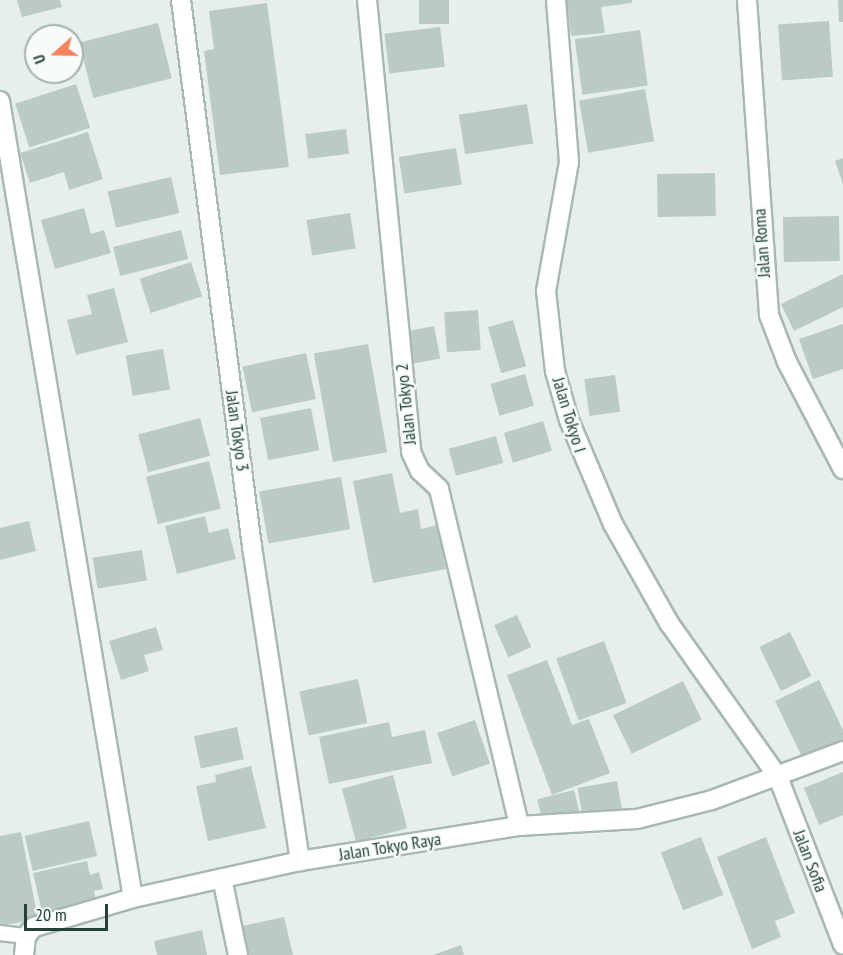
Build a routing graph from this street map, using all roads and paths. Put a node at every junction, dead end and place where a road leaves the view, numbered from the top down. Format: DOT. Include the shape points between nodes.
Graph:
graph roads {
  1 [pos="181,0"];
  2 [pos="368,0"];
  3 [pos="556,0"];
  4 [pos="747,0"];
  5 [pos="0,101"];
  6 [pos="843,469"];
  7 [pos="843,751"];
  8 [pos="778,777"];
  9 [pos="519,826"];
  10 [pos="300,861"];
  11 [pos="222,878"];
  12 [pos="134,898"];
  13 [pos="0,933"];
  14 [pos="26,936"];
  15 [pos="843,945"];
  16 [pos="24,955"];
  17 [pos="238,955"];
  1 -- 10 [label="street, Jalan Tokyo 3" via="252,547"];
  2 -- 9 [label="street, Jalan Tokyo 2" via="411,452 420,471 439,489"];
  3 -- 8 [label="street, Jalan Tokyo I" via="568,162 546,291 549,339 569,420 613,524 669,623"];
  4 -- 6 [label="street, Jalan Roma" via="769,315 787,362"];
  5 -- 12 [label="street"];
  7 -- 8 [label="street, Jalan Tokyo Raya"];
  8 -- 9 [label="street, Jalan Tokyo Raya" via="637,819"];
  8 -- 15 [label="street, Jalan Sofia"];
  9 -- 10 [label="street, Jalan Tokyo Raya"];
  10 -- 11 [label="street, Jalan Tokyo Raya"];
  11 -- 12 [label="street, Jalan Tokyo Raya"];
  11 -- 17 [label="street"];
  12 -- 14 [label="street, Jalan Tokyo Raya" via="46,921"];
  13 -- 14 [label="lane"];
  14 -- 16 [label="street"];
}
